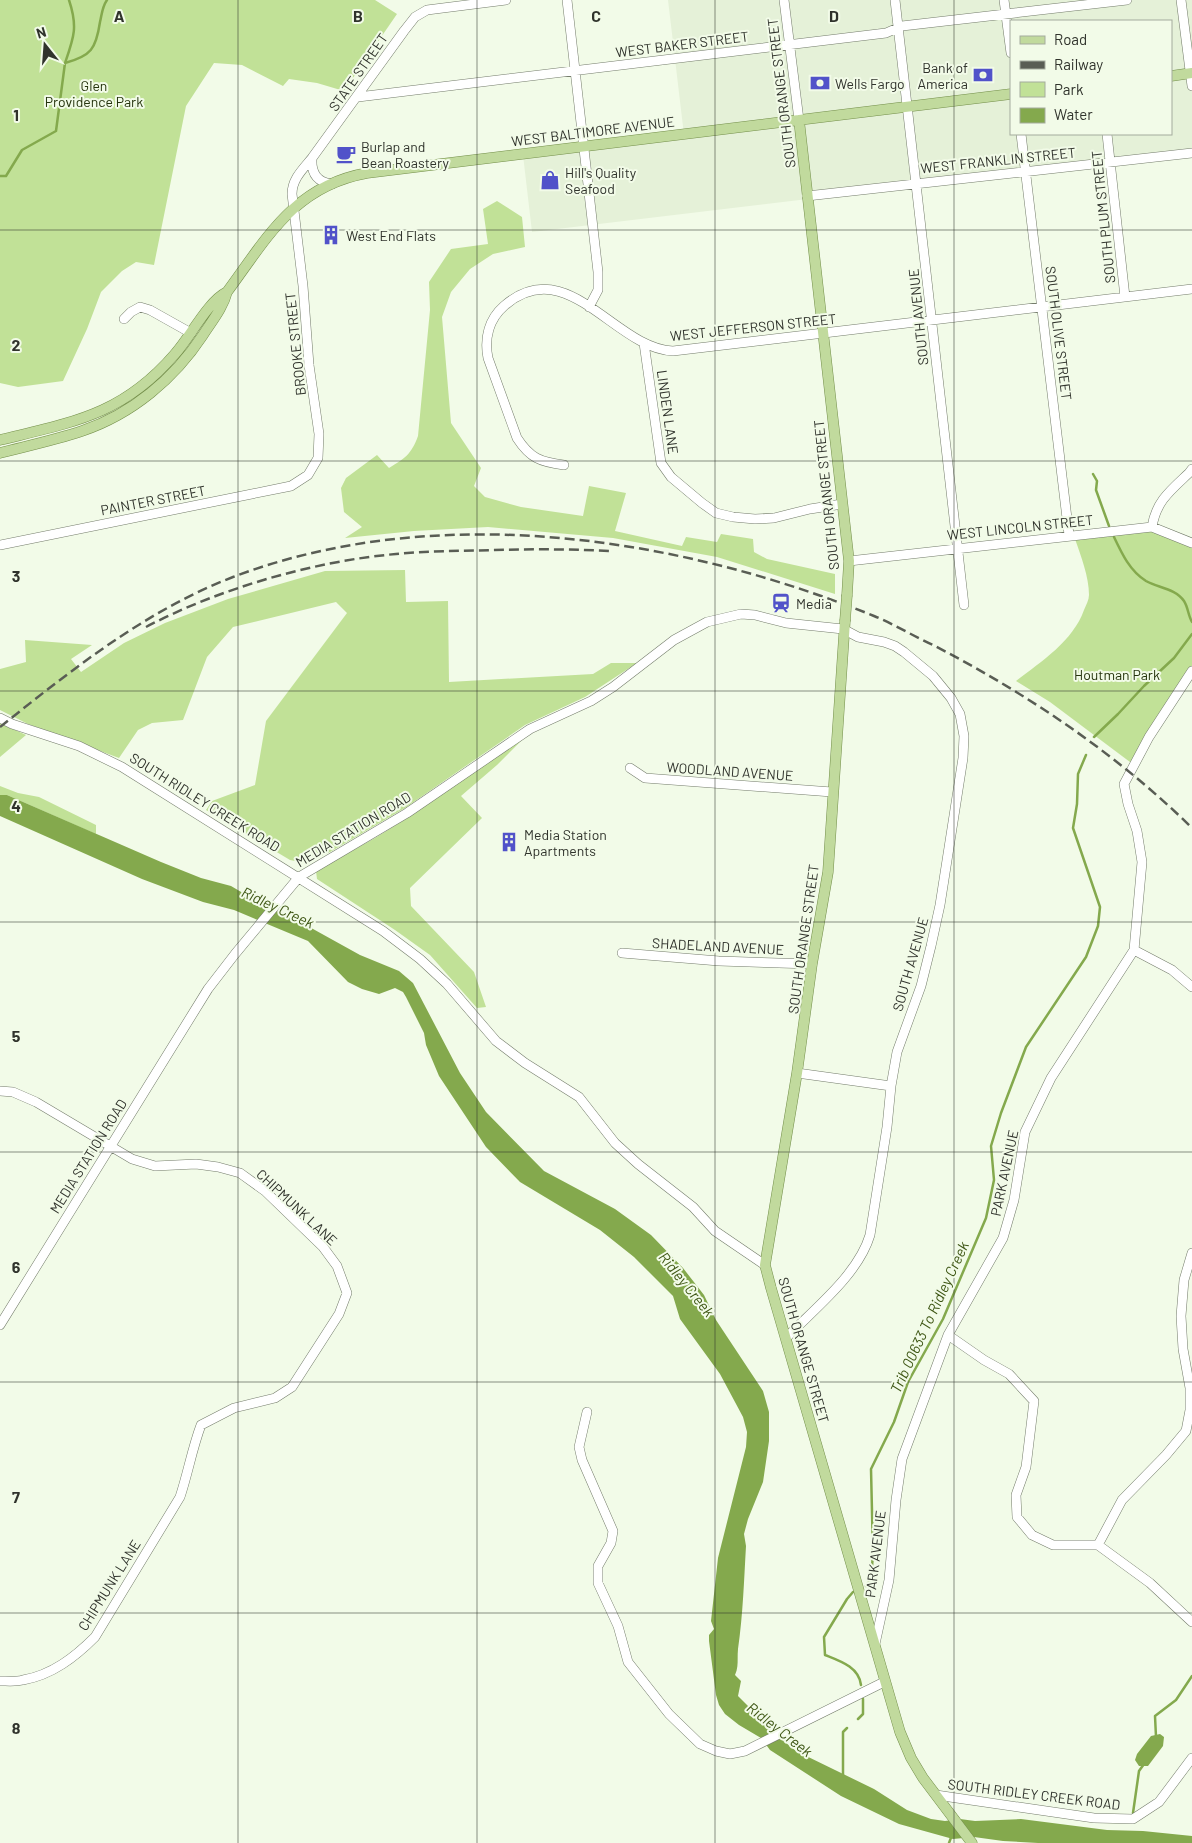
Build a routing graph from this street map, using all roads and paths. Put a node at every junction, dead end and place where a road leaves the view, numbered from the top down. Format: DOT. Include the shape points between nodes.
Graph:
graph roads {
  1 [pos="506,0"];
  2 [pos="567,0"];
  3 [pos="784,0"];
  4 [pos="895,0"];
  5 [pos="1004,0"];
  6 [pos="1127,0"];
  7 [pos="1181,0"];
  8 [pos="431,4"];
  9 [pos="1006,14"];
  10 [pos="898,27"];
  11 [pos="790,45"];
  12 [pos="1010,46"];
  13 [pos="576,70"];
  14 [pos="1191,73"];
  15 [pos="1172,76"];
  16 [pos="1192,86"];
  17 [pos="1010,94"];
  18 [pos="358,97"];
  19 [pos="908,107"];
  20 [pos="799,120"];
  21 [pos="1021,135"];
  22 [pos="1107,135"];
  23 [pos="584,146"];
  24 [pos="1192,153"];
  25 [pos="312,158"];
  26 [pos="1111,162"];
  27 [pos="1025,171"];
  28 [pos="916,183"];
  29 [pos="332,184"];
  30 [pos="807,196"];
  31 [pos="294,207"];
  32 [pos="1192,289"];
  33 [pos="227,292"];
  34 [pos="1125,297"];
  35 [pos="589,307"];
  36 [pos="1042,307"];
  37 [pos="124,319"];
  38 [pos="932,320"];
  39 [pos="191,333"];
  40 [pos="823,334"];
  41 [pos="644,343"];
  42 [pos="0,440"];
  43 [pos="0,453"];
  44 [pos="564,465"];
  45 [pos="1192,469"];
  46 [pos="308,475"];
  47 [pos="842,504"];
  48 [pos="1152,527"];
  49 [pos="1069,535"];
  50 [pos="1192,543"];
  51 [pos="0,545"];
  52 [pos="957,548"];
  53 [pos="849,561"];
  54 [pos="964,605"];
  55 [pos="844,625"];
  56 [pos="1192,671"];
  57 [pos="0,718"];
  58 [pos="630,768"];
  59 [pos="832,792"];
  60 [pos="299,877"];
  61 [pos="1134,950"];
  62 [pos="622,953"];
  63 [pos="812,964"];
  64 [pos="1192,987"];
  65 [pos="797,1073"];
  66 [pos="891,1086"];
  67 [pos="0,1091"];
  68 [pos="111,1145"];
  69 [pos="1192,1253"];
  70 [pos="765,1265"];
  71 [pos="0,1325"];
  72 [pos="948,1335"];
  73 [pos="786,1338"];
  74 [pos="587,1412"];
  75 [pos="1098,1545"];
  76 [pos="1192,1622"];
  77 [pos="874,1647"];
  78 [pos="0,1681"];
  79 [pos="884,1682"];
  80 [pos="1192,1758"];
  81 [pos="936,1795"];
  82 [pos="970,1841"];
  1 -- 8 [label="street"];
  2 -- 13 [label="street"];
  3 -- 11 [label="street, SOUTH ORANGE STREET"];
  4 -- 10 [label="street, SOUTH AVENUE"];
  5 -- 9 [label="street"];
  6 -- 9 [label="street, WEST BAKER STREET"];
  7 -- 14 [label="street"];
  8 -- 18 [label="street, STATE STREET" via="404,31"];
  9 -- 10 [label="street, WEST BAKER STREET"];
  9 -- 12 [label="street"];
  10 -- 11 [label="street, WEST BAKER STREET" via="886,33"];
  10 -- 19 [label="street, SOUTH AVENUE"];
  11 -- 13 [label="street, WEST BAKER STREET"];
  11 -- 20 [label="street, SOUTH ORANGE STREET"];
  13 -- 18 [label="street, WEST BAKER STREET"];
  13 -- 23 [label="street"];
  14 -- 15 [label="main road"];
  14 -- 16 [label="street"];
  17 -- 19 [label="main road, WEST BALTIMORE AVENUE"];
  18 -- 25 [label="street, STATE STREET"];
  19 -- 20 [label="main road, WEST BALTIMORE AVENUE"];
  19 -- 28 [label="street, SOUTH AVENUE"];
  20 -- 23 [label="main road, WEST BALTIMORE AVENUE"];
  20 -- 30 [label="main road, SOUTH ORANGE STREET"];
  21 -- 27 [label="street, SOUTH OLIVE STREET"];
  22 -- 26 [label="street, SOUTH PLUM STREET"];
  23 -- 29 [label="main road, WEST BALTIMORE AVENUE" via="366,173"];
  23 -- 35 [label="street" via="599,285"];
  24 -- 26 [label="street, WEST FRANKLIN STREET"];
  25 -- 29 [label="street" via="315,176"];
  25 -- 31 [label="street, STATE STREET" via="293,185"];
  26 -- 27 [label="street, WEST FRANKLIN STREET"];
  26 -- 34 [label="street, SOUTH PLUM STREET"];
  27 -- 28 [label="street, WEST FRANKLIN STREET"];
  27 -- 36 [label="street, SOUTH OLIVE STREET"];
  28 -- 30 [label="street, WEST FRANKLIN STREET"];
  28 -- 38 [label="street, SOUTH AVENUE"];
  29 -- 31 [label="main road, WEST BALTIMORE AVENUE"];
  30 -- 40 [label="main road, SOUTH ORANGE STREET"];
  31 -- 33 [label="main road, WEST BALTIMORE AVENUE"];
  31 -- 46 [label="street, BROOKE STREET" via="319,434 318,458"];
  32 -- 34 [label="street, WEST JEFFERSON STREET"];
  33 -- 39 [label="main road" via="218,296"];
  33 -- 43 [label="main road" via="192,350 159,386 140,401 83,431"];
  34 -- 36 [label="street, WEST JEFFERSON STREET"];
  35 -- 41 [label="street, WEST JEFFERSON STREET"];
  35 -- 44 [label="street, WEST JEFFERSON STREET" via="566,293 529,292 500,310 491,323 486,341 491,370 523,448 546,463"];
  36 -- 38 [label="street, WEST JEFFERSON STREET"];
  36 -- 49 [label="street, SOUTH OLIVE STREET"];
  37 -- 39 [label="street" via="140,307"];
  38 -- 40 [label="street, WEST JEFFERSON STREET"];
  38 -- 52 [label="street, SOUTH AVENUE"];
  39 -- 42 [label="main road" via="152,378 111,406 79,421"];
  40 -- 41 [label="street, WEST JEFFERSON STREET" via="678,351"];
  40 -- 47 [label="main road, SOUTH ORANGE STREET"];
  41 -- 47 [label="street, LINDEN LANE" via="662,463 671,477 702,503 716,512 755,519"];
  45 -- 48 [label="street" via="1165,495 1154,514"];
  46 -- 51 [label="street, PAINTER STREET" via="291,486"];
  47 -- 53 [label="main road, SOUTH ORANGE STREET"];
  48 -- 49 [label="street, WEST LINCOLN STREET"];
  48 -- 50 [label="street, WEST LINCOLN STREET"];
  49 -- 52 [label="street, WEST LINCOLN STREET"];
  52 -- 53 [label="street, WEST LINCOLN STREET"];
  52 -- 54 [label="street, SOUTH AVENUE"];
  53 -- 55 [label="main road, SOUTH ORANGE STREET, bridge"];
  55 -- 59 [label="main road, SOUTH ORANGE STREET"];
  55 -- 60 [label="street, MEDIA STATION ROAD" via="786,623 741,614 699,626 674,640 591,701 530,729 407,813"];
  55 -- 66 [label="street, SOUTH AVENUE" via="858,637 895,646 933,676 960,714 964,736 936,922 921,986 897,1052"];
  56 -- 61 [label="street, PARK AVENUE" via="1149,737 1124,784 1142,862"];
  57 -- 60 [label="street, SOUTH RIDLEY CREEK ROAD" via="79,746 122,767"];
  58 -- 59 [label="street, WOODLAND AVENUE" via="645,778"];
  59 -- 63 [label="main road, SOUTH ORANGE STREET" via="828,872"];
  60 -- 68 [label="street, MEDIA STATION ROAD" via="208,989"];
  60 -- 70 [label="street, SOUTH RIDLEY CREEK ROAD" via="420,959 496,1040 525,1063 579,1097 615,1143 638,1164 693,1207 715,1231"];
  61 -- 64 [label="street" via="1172,970"];
  61 -- 72 [label="street, PARK AVENUE" via="1051,1078 1025,1132 1014,1200 1003,1238"];
  62 -- 63 [label="street, SHADELAND AVENUE"];
  63 -- 65 [label="main road, SOUTH ORANGE STREET"];
  65 -- 66 [label="street"];
  65 -- 70 [label="main road, SOUTH ORANGE STREET"];
  66 -- 73 [label="street, SOUTH AVENUE" via="888,1126 866,1248 841,1282"];
  67 -- 68 [label="street, CHIPMUNK LANE" via="13,1092 36,1102"];
  68 -- 71 [label="street, MEDIA STATION ROAD"];
  68 -- 78 [label="street, CHIPMUNK LANE" via="132,1159 155,1166 196,1164 240,1173 265,1191 323,1247 338,1266 347,1293 339,1314 292,1387 275,1398 234,1408 201,1425 180,1497 95,1637 78,1654 48,1673 22,1681"];
  69 -- 75 [label="street" via="1184,1280 1180,1316 1190,1388 1186,1431 1122,1500"];
  70 -- 73 [label="main road, SOUTH ORANGE STREET"];
  72 -- 75 [label="street" via="1010,1374 1034,1400 1026,1467 1016,1495 1017,1518 1032,1535 1052,1545"];
  72 -- 77 [label="street, PARK AVENUE" via="902,1459 889,1580"];
  73 -- 77 [label="main road, SOUTH ORANGE STREET"];
  74 -- 79 [label="street" via="579,1448 613,1531 611,1543 598,1566 598,1583 618,1626 628,1662 669,1714 700,1744 716,1752 745,1751"];
  75 -- 76 [label="street" via="1150,1583"];
  77 -- 79 [label="main road, SOUTH ORANGE STREET"];
  79 -- 81 [label="main road, SOUTH ORANGE STREET" via="911,1758"];
  80 -- 81 [label="street, SOUTH RIDLEY CREEK ROAD" via="1159,1802 1133,1820 1094,1818"];
  81 -- 82 [label="main road, SOUTH ORANGE STREET"];
}
